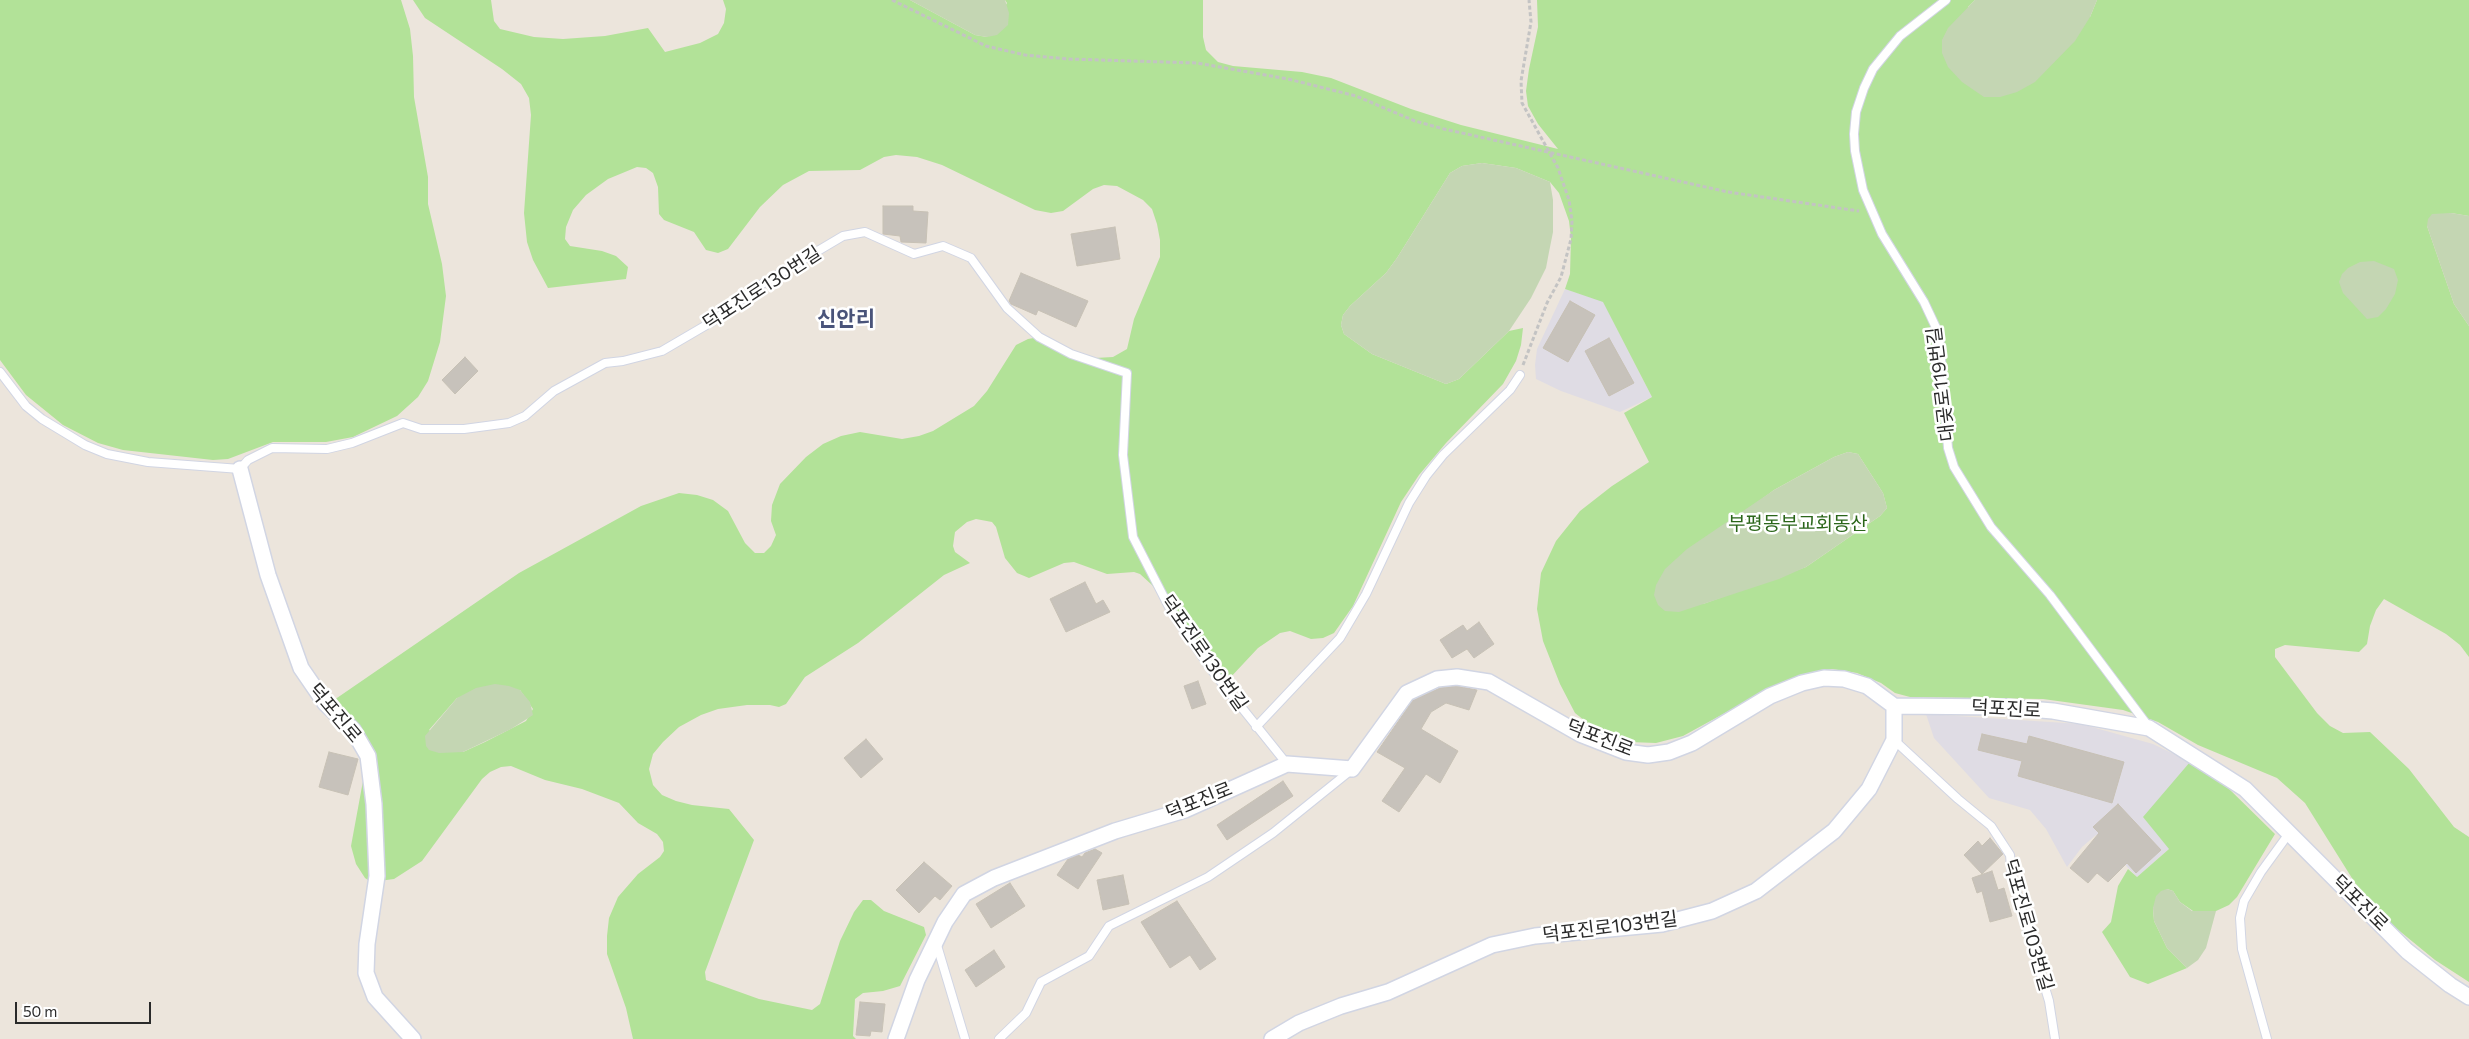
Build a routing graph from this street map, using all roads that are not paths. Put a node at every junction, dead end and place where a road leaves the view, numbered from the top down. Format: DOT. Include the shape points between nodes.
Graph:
graph roads {
  1 [pos="1946,0"];
  2 [pos="0,372"];
  3 [pos="1520,375"];
  4 [pos="240,469"];
  5 [pos="1894,706"];
  6 [pos="1256,727"];
  7 [pos="2149,728"];
  8 [pos="1894,740"];
  9 [pos="1287,764"];
  10 [pos="1352,769"];
  11 [pos="2290,832"];
  12 [pos="936,942"];
  13 [pos="2469,997"];
  14 [pos="412,1039"];
  15 [pos="896,1039"];
  16 [pos="964,1039"];
  17 [pos="999,1039"];
  18 [pos="1272,1039"];
  19 [pos="2055,1039"];
  20 [pos="2267,1039"];
  1 -- 7 [label="lane, 대곶로119번길" via="1900,36 1873,69 1864,88 1856,112 1855,151 1863,190 1890,250 1934,319 1939,334 1948,448 1957,474 1991,527 2050,596"];
  2 -- 4 [label="lane" via="26,406 42,419 107,454 148,462"];
  3 -- 6 [label="lane" via="1510,390 1443,454 1426,476 1340,638"];
  4 -- 6 [label="lane, 덕포진로130번길" via="248,460 272,448 327,449 404,423 421,429 464,429 509,423 525,416 554,391 605,363 662,351 716,320 756,287 843,236 865,232 914,254 943,246 970,258 1007,308 1039,337 1071,354 1127,373 1124,455 1133,537 1170,611"];
  4 -- 14 [label="street, 덕포진로" via="268,575 301,668 325,703 353,730 368,756 377,876 366,974 375,997"];
  5 -- 7 [label="street, 덕포진로" via="2053,711"];
  5 -- 8 [label="street, 덕포진로103번길"];
  5 -- 10 [label="street, 덕포진로" via="1867,686 1844,679 1824,678 1770,696 1692,743 1670,752 1648,755 1626,752 1580,734 1489,682 1457,677 1437,678 1407,693"];
  6 -- 9 [label="lane, 덕포진로130번길"];
  7 -- 11 [label="street, 덕포진로" via="2245,789"];
  8 -- 18 [label="street, 덕포진로103번길" via="1869,789 1834,831 1756,891 1712,910 1662,924 1535,936 1492,945 1388,992 1299,1023"];
  8 -- 19 [label="lane, 덕포진로103번길" via="1991,826 2010,855 2012,878 2047,993"];
  9 -- 10 [label="street, 덕포진로"];
  9 -- 12 [label="street, 덕포진로" via="1185,810 1115,831 994,878 964,894"];
  10 -- 17 [label="lane" via="1273,833 1208,878 1109,926 1089,956 1041,982 1026,1013"];
  11 -- 13 [label="street, 덕포진로" via="2407,950"];
  11 -- 20 [label="lane" via="2244,901 2240,918 2242,949"];
  12 -- 15 [label="street, 덕포진로" via="917,980"];
  12 -- 16 [label="lane"];
}
